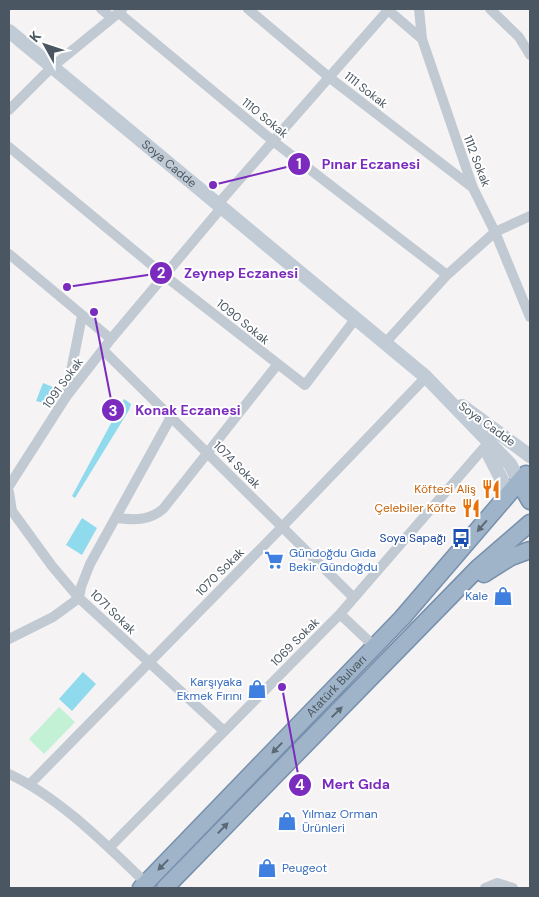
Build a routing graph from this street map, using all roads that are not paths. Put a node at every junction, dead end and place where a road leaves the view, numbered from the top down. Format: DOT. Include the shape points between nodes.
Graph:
graph roads {
  1 [pos="101,9"];
  2 [pos="248,9"];
  3 [pos="388,9"];
  4 [pos="419,9"];
  5 [pos="490,9"];
  6 [pos="118,13"];
  7 [pos="9,31"];
  8 [pos="422,39"];
  9 [pos="530,55"];
  10 [pos="52,68"];
  11 [pos="330,78"];
  12 [pos="9,110"];
  13 [pos="273,141"];
  14 [pos="9,147"];
  15 [pos="473,188"];
  16 [pos="220,205"];
  17 [pos="530,216"];
  18 [pos="495,232"];
  19 [pos="9,254"];
  20 [pos="447,275"];
  21 [pos="165,276"];
  22 [pos="82,316"];
  23 [pos="530,317"];
  24 [pos="356,318"];
  25 [pos="111,339"];
  26 [pos="386,342"];
  27 [pos="103,350"];
  28 [pos="278,365"];
  29 [pos="426,377"];
  30 [pos="443,393"];
  31 [pos="66,397"];
  32 [pos="171,417"];
  33 [pos="488,443"];
  34 [pos="208,454"];
  35 [pos="530,456"];
  36 [pos="525,483"];
  37 [pos="9,486"];
  38 [pos="9,492"];
  39 [pos="503,502"];
  40 [pos="117,518"];
  41 [pos="530,523"];
  42 [pos="281,528"];
  43 [pos="530,550"];
  44 [pos="79,598"];
  45 [pos="354,598"];
  46 [pos="340,614"];
  47 [pos="425,624"];
  48 [pos="9,639"];
  49 [pos="375,647"];
  50 [pos="148,663"];
  51 [pos="224,732"];
  52 [pos="9,774"];
  53 [pos="30,784"];
  54 [pos="108,848"];
  55 [pos="143,886"];
  56 [pos="165,888"];
  57 [pos="485,888"];
  58 [pos="513,888"];
  1 -- 6 [label="street, 1110 Sokak"];
  2 -- 11 [label="street, 1111 Sokak"];
  3 -- 8 [label="street"];
  3 -- 11 [label="street, 1091 Sokak"];
  4 -- 8 [label="street, 1112 Sokak"];
  5 -- 9 [label="street" via="519,37"];
  6 -- 10 [label="street"];
  6 -- 13 [label="street, 1110 Sokak"];
  7 -- 10 [label="main road, Soya Cadde"];
  8 -- 15 [label="street, 1112 Sokak"];
  10 -- 12 [label="street"];
  10 -- 16 [label="main road, Soya Cadde"];
  11 -- 13 [label="street, 1091 Sokak"];
  11 -- 15 [label="street, 1111 Sokak"];
  13 -- 16 [label="street, 1091 Sokak"];
  13 -- 20 [label="street, 1110 Sokak"];
  14 -- 21 [label="street, 1090 Sokak"];
  15 -- 18 [label="street, 1112 Sokak"];
  16 -- 21 [label="street, 1091 Sokak"];
  16 -- 24 [label="main road, Soya Cadde"];
  17 -- 18 [label="street"];
  18 -- 20 [label="street"];
  18 -- 23 [label="street, 1112 Sokak"];
  19 -- 22 [label="street"];
  20 -- 26 [label="street"];
  21 -- 25 [label="street, 1091 Sokak"];
  21 -- 28 [label="street, 1090 Sokak"];
  22 -- 25 [label="street"];
  22 -- 31 [label="street"];
  24 -- 26 [label="main road, Soya Cadde"];
  24 -- 28 [label="street, 1090 Sokak" via="304,385"];
  25 -- 27 [label="street, 1091 Sokak"];
  26 -- 29 [label="main road, Soya Cadde"];
  27 -- 31 [label="street, 1091 Sokak"];
  27 -- 32 [label="street, 1074 Sokak"];
  28 -- 34 [label="street"];
  29 -- 30 [label="main road, Soya Cadde"];
  29 -- 42 [label="street, 1070 Sokak"];
  30 -- 33 [label="main road, Soya Cadde"];
  30 -- 35 [label="main road, Soya Cadde"];
  31 -- 37 [label="street, 1091 Sokak"];
  32 -- 34 [label="street, 1074 Sokak"];
  32 -- 40 [label="street"];
  33 -- 36 [label="main road, Soya Cadde"];
  33 -- 39 [label="main road, Soya Cadde" via="489,455 506,488"];
  33 -- 45 [label="street, 1069 Sokak"];
  34 -- 40 [label="street" via="156,515 134,520"];
  34 -- 42 [label="street, 1074 Sokak"];
  36 -- 39 [label="highway, Atatürk Bulvarı"];
  38 -- 44 [label="street, 1071 Sokak" via="12,511"];
  39 -- 49 [label="highway, Atatürk Bulvarı, one-way"];
  40 -- 44 [label="street" via="90,564"];
  41 -- 47 [label="highway, Atatürk Bulvarı" via="478,568"];
  42 -- 45 [label="street, 1074 Sokak"];
  42 -- 50 [label="street, 1070 Sokak"];
  43 -- 47 [label="highway" via="487,571"];
  44 -- 48 [label="street" via="53,617"];
  44 -- 50 [label="street, 1071 Sokak"];
  45 -- 46 [label="street, 1069 Sokak"];
  46 -- 49 [label="street"];
  46 -- 51 [label="street, 1069 Sokak"];
  56 -- 47 [label="highway, Atatürk Bulvarı, one-way"];
  49 -- 55 [label="highway, Atatürk Bulvarı, one-way"];
  50 -- 51 [label="street, 1071 Sokak"];
  50 -- 53 [label="street, 1070 Sokak"];
  51 -- 54 [label="street, 1069 Sokak"];
  52 -- 53 [label="street"];
  53 -- 54 [label="street"];
  54 -- 55 [label="street"];
  57 -- 58 [label="street" via="497,883"];
}
